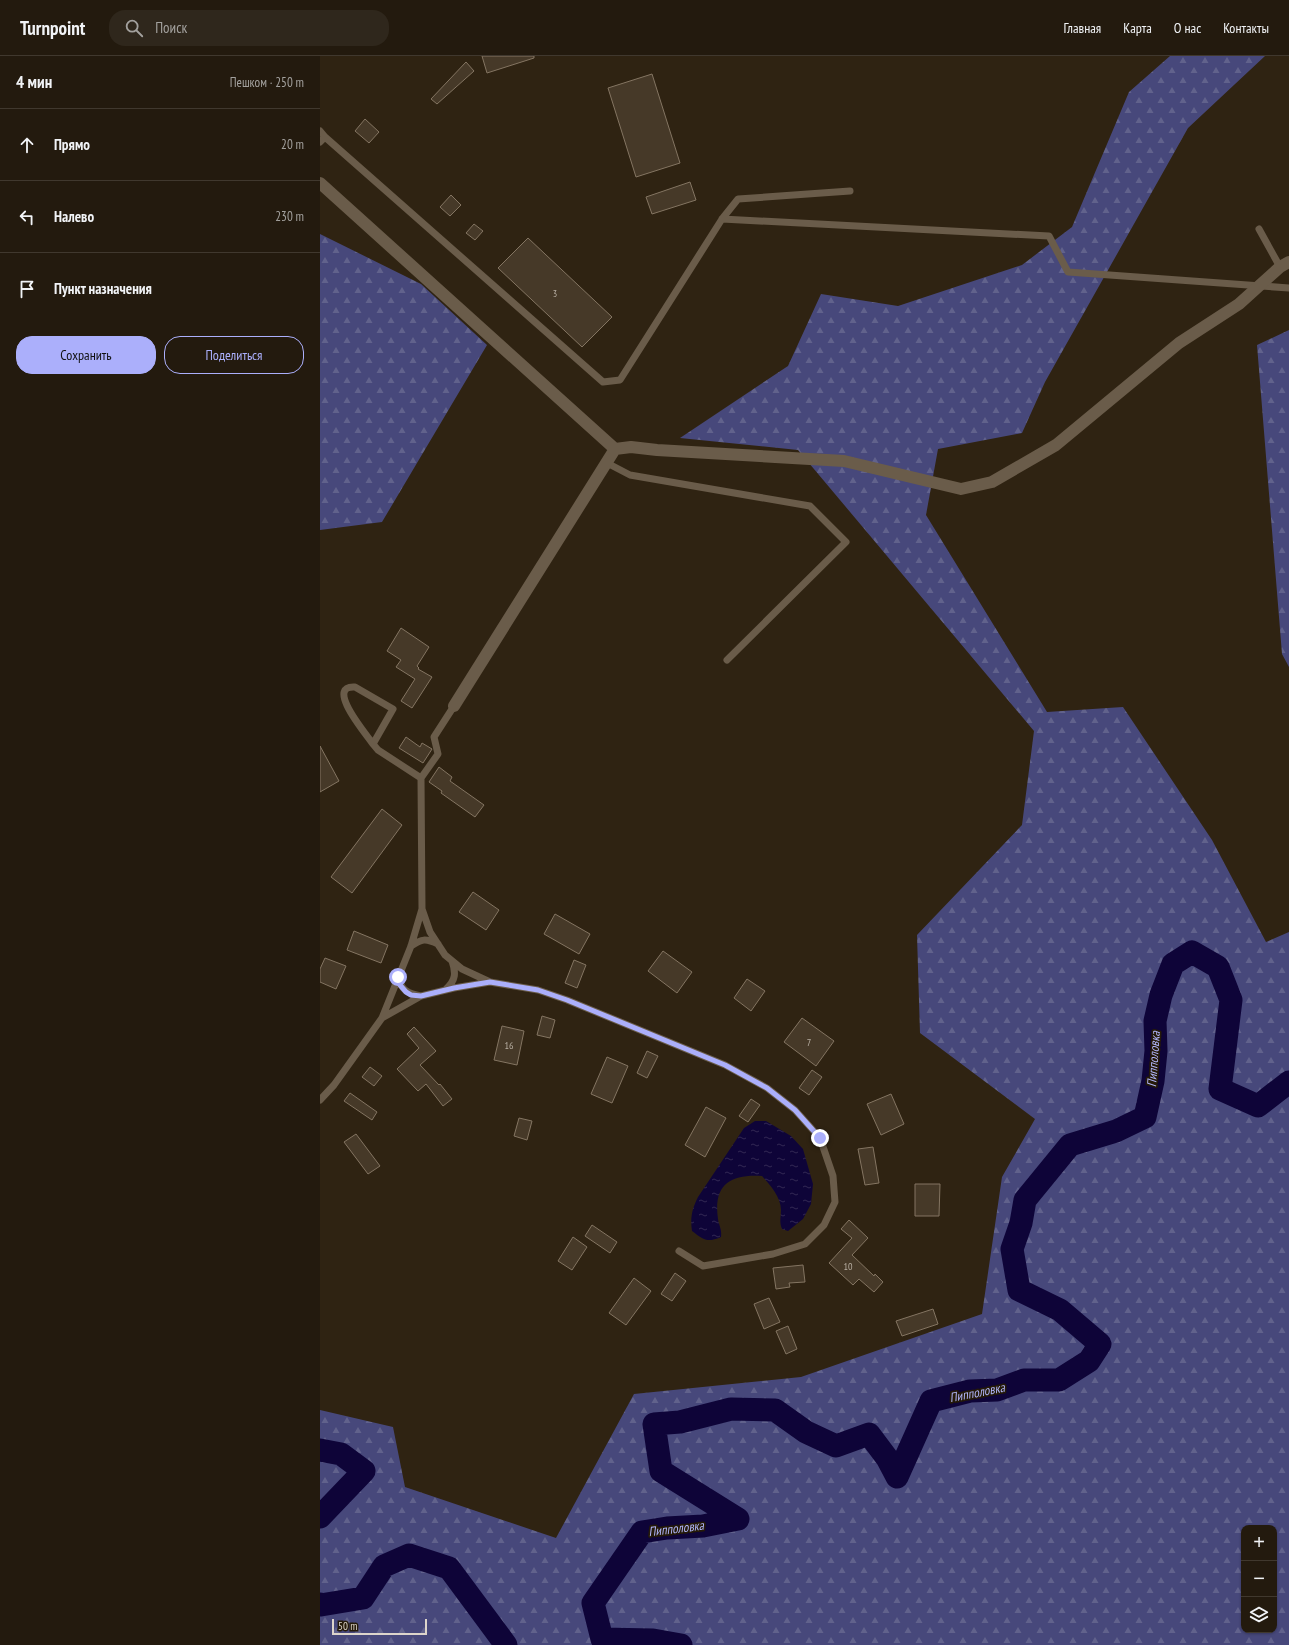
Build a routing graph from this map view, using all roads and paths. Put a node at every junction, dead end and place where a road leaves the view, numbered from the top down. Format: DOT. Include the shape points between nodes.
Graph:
graph roads {
  1 [pos="320,131"];
  2 [pos="323,140"];
  3 [pos="320,183"];
  4 [pos="850,191"];
  5 [pos="722,219"];
  6 [pos="1260,229"];
  7 [pos="1284,264"];
  8 [pos="1259,286"];
  9 [pos="1289,288"];
  10 [pos="615,449"];
  11 [pos="607,463"];
  12 [pos="727,660"];
  13 [pos="454,706"];
  14 [pos="373,744"];
  15 [pos="421,778"];
  16 [pos="422,909"];
  17 [pos="438,944"];
  18 [pos="411,946"];
  19 [pos="452,961"];
  20 [pos="398,977"];
  21 [pos="490,982"];
  22 [pos="445,990"];
  23 [pos="421,996"];
  24 [pos="382,1018"];
  25 [pos="320,1100"];
  26 [pos="679,1251"];
  1 -- 2 [label="lane"];
  2 -- 5 [label="lane" via="603,382 620,380"];
  3 -- 10 [label="street"];
  4 -- 5 [label="lane" via="738,199"];
  5 -- 8 [label="lane" via="1049,236 1068,272"];
  6 -- 7 [label="lane"];
  7 -- 8 [label="street"];
  8 -- 9 [label="lane"];
  8 -- 10 [label="street" via="1239,304 1180,343 1056,445 992,482 961,489 844,461 631,447"];
  10 -- 11 [label="street"];
  11 -- 12 [label="lane" via="630,475 810,506 846,542"];
  11 -- 13 [label="street"];
  13 -- 15 [label="lane" via="434,737 438,754"];
  14 -- 14 [label="lane" via="393,710 350,686 343,694 344,703"];
  14 -- 15 [label="lane" via="378,750"];
  15 -- 16 [label="lane"];
  16 -- 17 [label="lane" via="430,932"];
  16 -- 18 [label="lane"];
  17 -- 18 [label="lane" via="430,940 421,940"];
  17 -- 19 [label="lane"];
  18 -- 20 [label="lane"];
  19 -- 21 [label="lane" via="462,969"];
  19 -- 22 [label="lane" via="456,976"];
  20 -- 23 [label="lane" via="406,992"];
  20 -- 24 [label="lane"];
  21 -- 22 [label="lane"];
  21 -- 26 [label="lane" via="538,990 567,1000 725,1065 767,1088 795,1110 820,1138 833,1176 835,1202 824,1225 805,1244 774,1254 703,1266"];
  22 -- 23 [label="lane"];
  23 -- 24 [label="lane"];
  24 -- 25 [label="lane" via="334,1085"];
}
